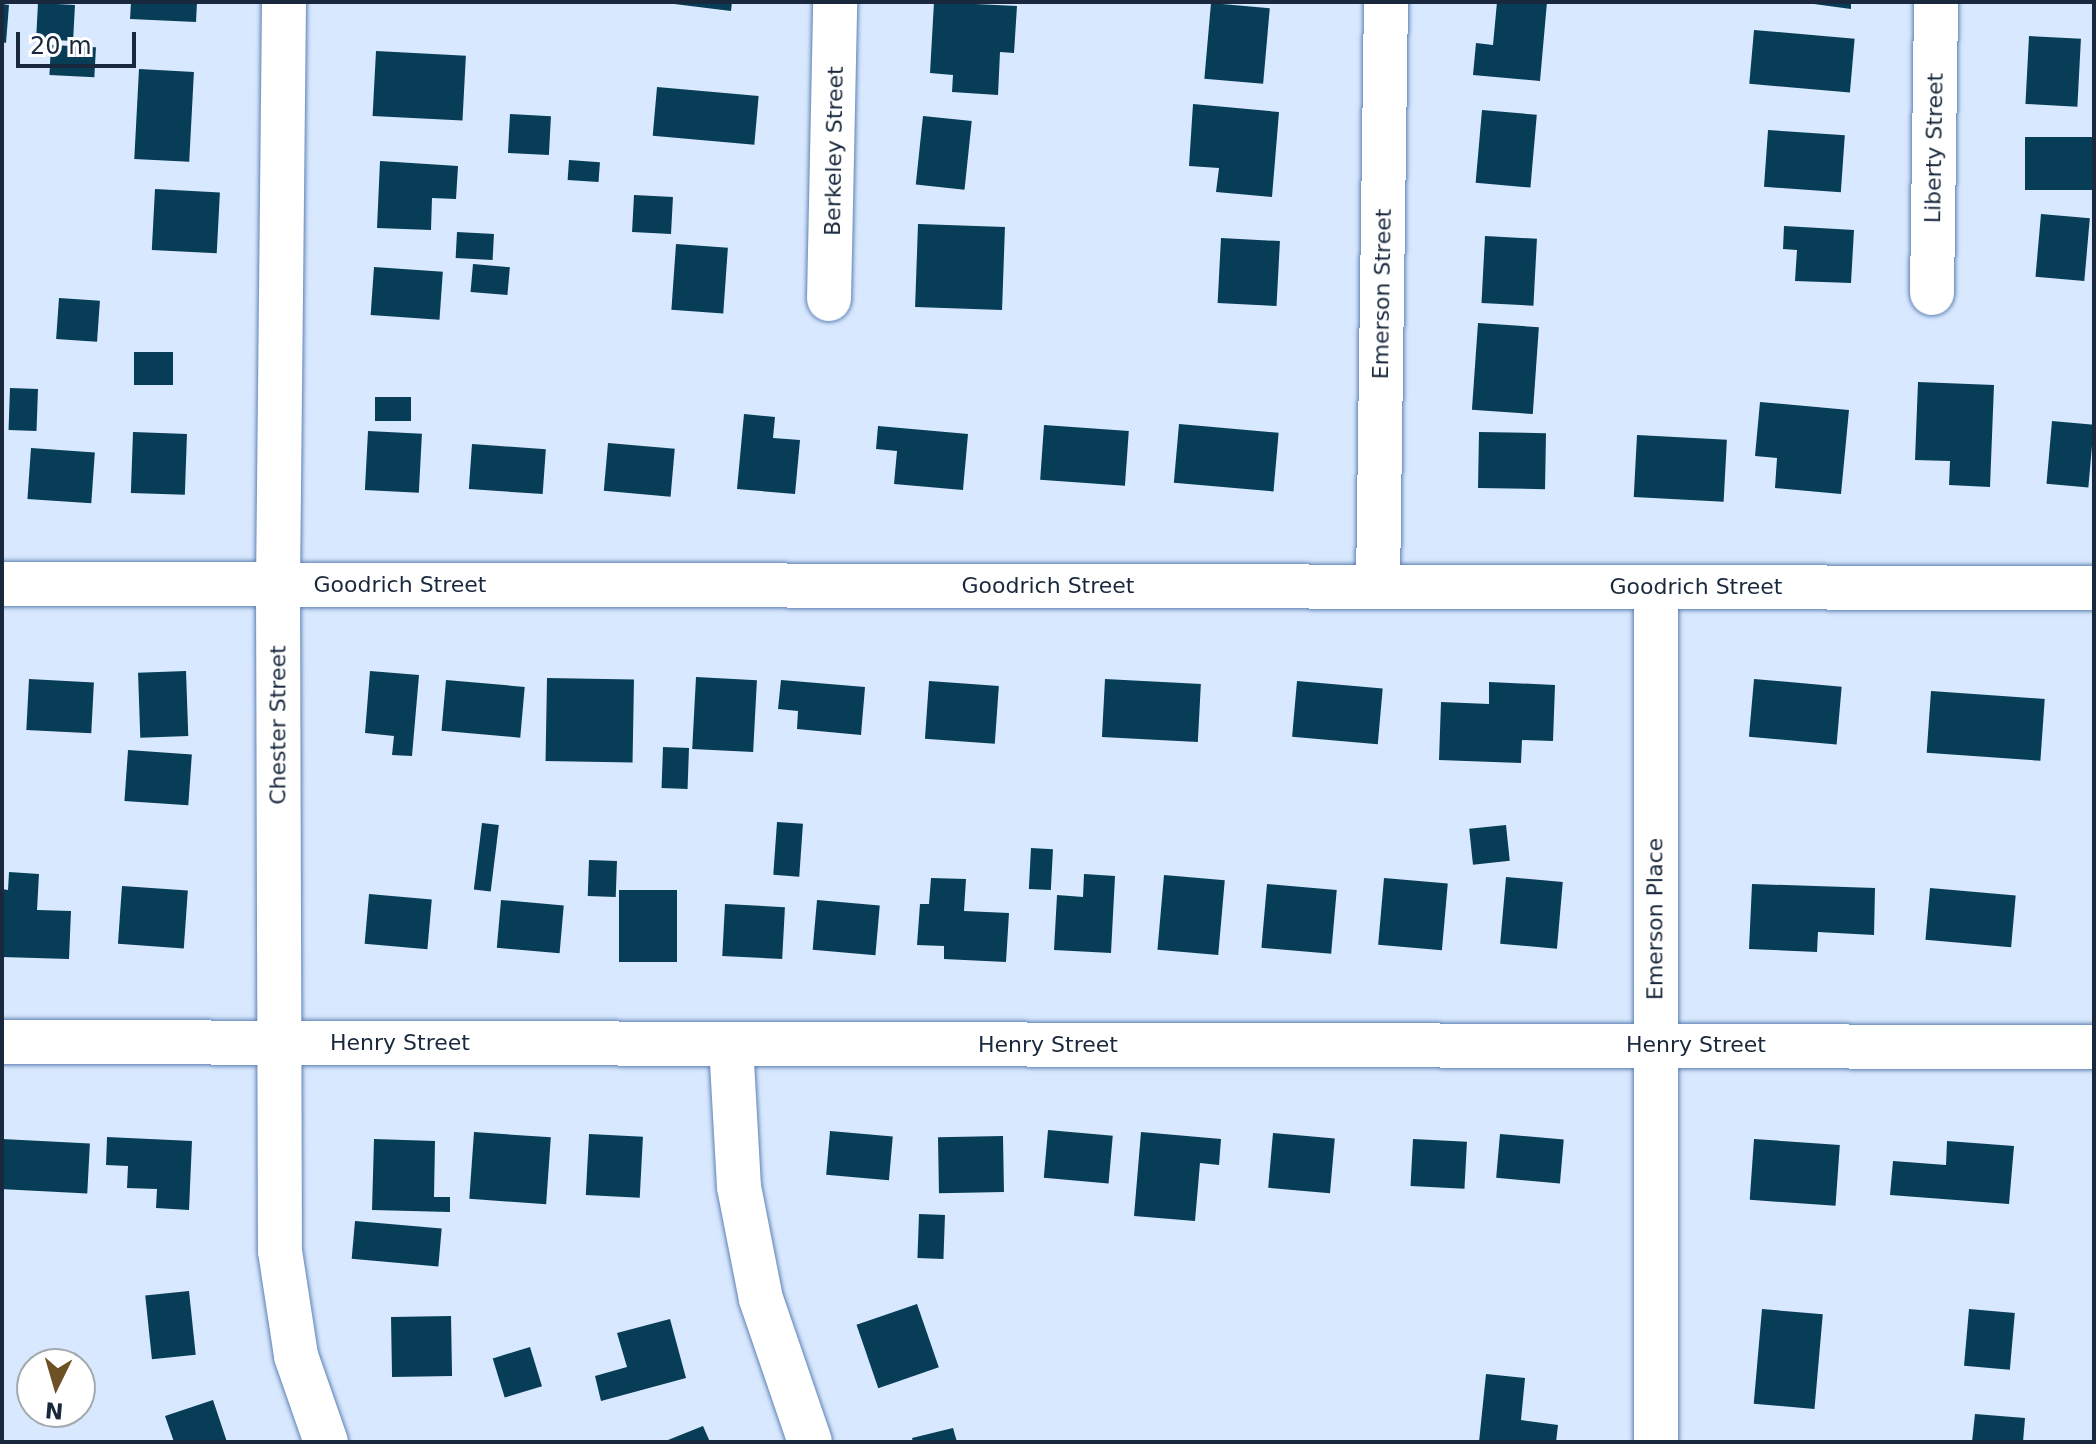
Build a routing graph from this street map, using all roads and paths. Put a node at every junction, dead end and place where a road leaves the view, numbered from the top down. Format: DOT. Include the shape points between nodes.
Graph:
graph roads {
  1 [pos="284,2"];
  2 [pos="835,2"];
  3 [pos="1386,2"];
  4 [pos="1936,2"];
  5 [pos="1932,293"];
  6 [pos="829,299"];
  7 [pos="2,584"];
  8 [pos="278,585"];
  9 [pos="1378,586"];
  10 [pos="1656,587"];
  11 [pos="2094,588"];
  12 [pos="2,1042"];
  13 [pos="278,1043"];
  14 [pos="731,1044"];
  15 [pos="1655,1045"];
  16 [pos="2094,1047"];
  17 [pos="326,1442"];
  18 [pos="810,1442"];
  19 [pos="1656,1442"];
  1 -- 8 [label="street, Chester Street"];
  2 -- 6 [label="street, Berkeley Street"];
  3 -- 9 [label="street, Emerson Street"];
  4 -- 5 [label="street, Liberty Street"];
  7 -- 8 [label="street, Goodrich Street"];
  8 -- 9 [label="street, Goodrich Street"];
  8 -- 13 [label="street, Chester Street"];
  9 -- 10 [label="street, Goodrich Street"];
  10 -- 11 [label="street, Goodrich Street"];
  10 -- 15 [label="street, Emerson Place"];
  12 -- 13 [label="street, Henry Street"];
  13 -- 14 [label="street, Henry Street"];
  13 -- 17 [label="street, Chester Street" via="280,1251 296,1356"];
  14 -- 15 [label="street, Henry Street"];
  14 -- 18 [label="street" via="739,1187 761,1299"];
  15 -- 16 [label="street, Henry Street"];
  15 -- 19 [label="street, Emerson Place"];
}
